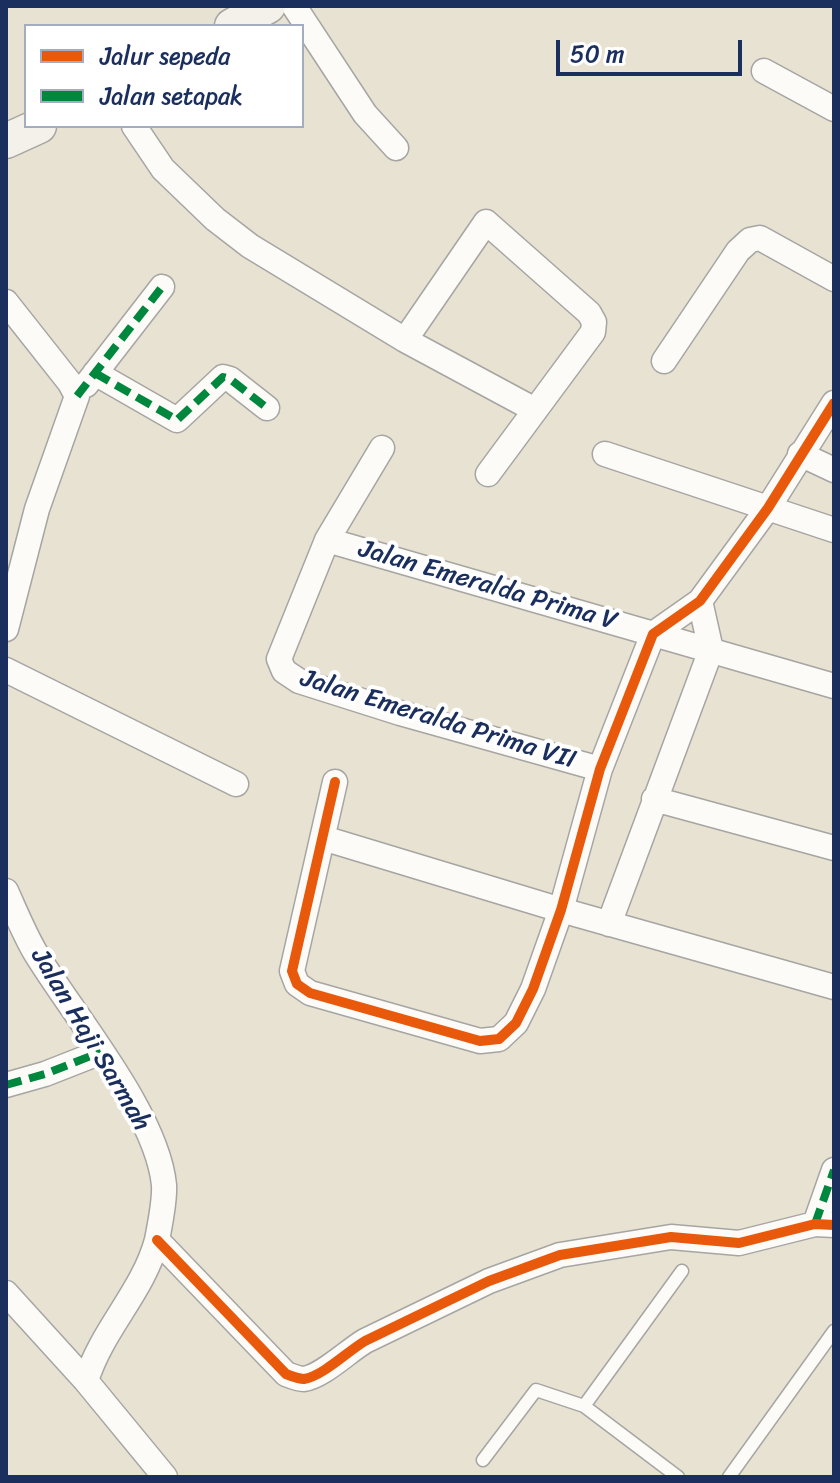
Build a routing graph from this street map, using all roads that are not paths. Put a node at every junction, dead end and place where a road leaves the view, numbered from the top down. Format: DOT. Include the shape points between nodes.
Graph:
graph roads {
  1 [pos="268,6"];
  2 [pos="294,6"];
  3 [pos="236,24"];
  4 [pos="764,71"];
  5 [pos="834,109"];
  6 [pos="35,128"];
  7 [pos="136,128"];
  8 [pos="6,141"];
  9 [pos="396,148"];
  10 [pos="834,279"];
  11 [pos="162,287"];
  12 [pos="6,302"];
  13 [pos="405,340"];
  14 [pos="664,361"];
  15 [pos="95,373"];
  16 [pos="77,396"];
  17 [pos="834,403"];
  18 [pos="267,408"];
  19 [pos="535,410"];
  20 [pos="382,448"];
  21 [pos="605,454"];
  22 [pos="800,454"];
  23 [pos="834,470"];
  24 [pos="488,474"];
  25 [pos="768,508"];
  26 [pos="834,530"];
  27 [pos="327,540"];
  28 [pos="700,601"];
  29 [pos="6,629"];
  30 [pos="653,634"];
  31 [pos="711,650"];
  32 [pos="6,670"];
  33 [pos="834,686"];
  34 [pos="600,769"];
  35 [pos="335,782"];
  36 [pos="236,784"];
  37 [pos="654,799"];
  38 [pos="323,838"];
  39 [pos="834,848"];
  40 [pos="6,891"];
  41 [pos="561,910"];
  42 [pos="609,924"];
  43 [pos="834,987"];
  44 [pos="101,1052"];
  45 [pos="6,1085"];
  46 [pos="834,1170"];
  47 [pos="824,1224"];
  48 [pos="157,1240"];
  49 [pos="682,1271"];
  50 [pos="6,1293"];
  51 [pos="834,1331"];
  52 [pos="86,1381"];
  53 [pos="584,1406"];
  54 [pos="483,1460"];
  55 [pos="165,1477"];
  56 [pos="678,1477"];
  57 [pos="729,1477"];
  1 -- 3 [label="main road"];
  2 -- 9 [label="street" via="365,114"];
  4 -- 5 [label="street"];
  6 -- 8 [label="main road"];
  7 -- 13 [label="street" via="173,159 215,219"];
  10 -- 14 [label="street" via="760,238 750,240"];
  11 -- 15 [label="street"];
  12 -- 16 [label="street"];
  13 -- 19 [label="street"];
  13 -- 19 [label="street" via="486,222 594,322 593,332"];
  15 -- 16 [label="street"];
  15 -- 18 [label="street" via="177,420 223,377"];
  16 -- 29 [label="street" via="37,509"];
  17 -- 22 [label="street"];
  19 -- 24 [label="street"];
  20 -- 27 [label="street, Jalan Emeralda Prima VII"];
  21 -- 25 [label="street"];
  22 -- 23 [label="street"];
  22 -- 25 [label="street"];
  25 -- 26 [label="street"];
  25 -- 28 [label="street"];
  27 -- 30 [label="street, Jalan Emeralda Prima V"];
  27 -- 34 [label="street, Jalan Emeralda Prima VII" via="279,659 284,671 299,681 400,713"];
  28 -- 30 [label="street"];
  28 -- 31 [label="street"];
  30 -- 31 [label="street, Jalan Emeralda Prima V"];
  30 -- 34 [label="street"];
  31 -- 33 [label="street, Jalan Emeralda Prima V"];
  31 -- 37 [label="street"];
  32 -- 36 [label="street"];
  34 -- 41 [label="street"];
  35 -- 38 [label="street"];
  37 -- 39 [label="street"];
  37 -- 42 [label="street"];
  38 -- 41 [label="street"];
  38 -- 41 [label="street" via="292,971 297,984 310,993 480,1041 499,1039 516,1023 533,989"];
  40 -- 44 [label="street, Jalan Haji Sarmah" via="34,950"];
  41 -- 42 [label="street"];
  42 -- 43 [label="street"];
  44 -- 45 [label="street"];
  44 -- 48 [label="street, Jalan Haji Sarmah" via="132,1100 157,1157 164,1187"];
  46 -- 47 [label="street"];
  47 -- 48 [label="street" via="739,1243 671,1237 560,1255 475,1287 346,1351 320,1373 302,1379 286,1374"];
  48 -- 52 [label="street, Jalan Haji Sarmah" via="137,1289 101,1342"];
  49 -- 53 [label="lane"];
  50 -- 52 [label="street"];
  51 -- 57 [label="lane"];
  52 -- 55 [label="street"];
  53 -- 54 [label="lane" via="536,1390"];
  53 -- 56 [label="lane"];
}
